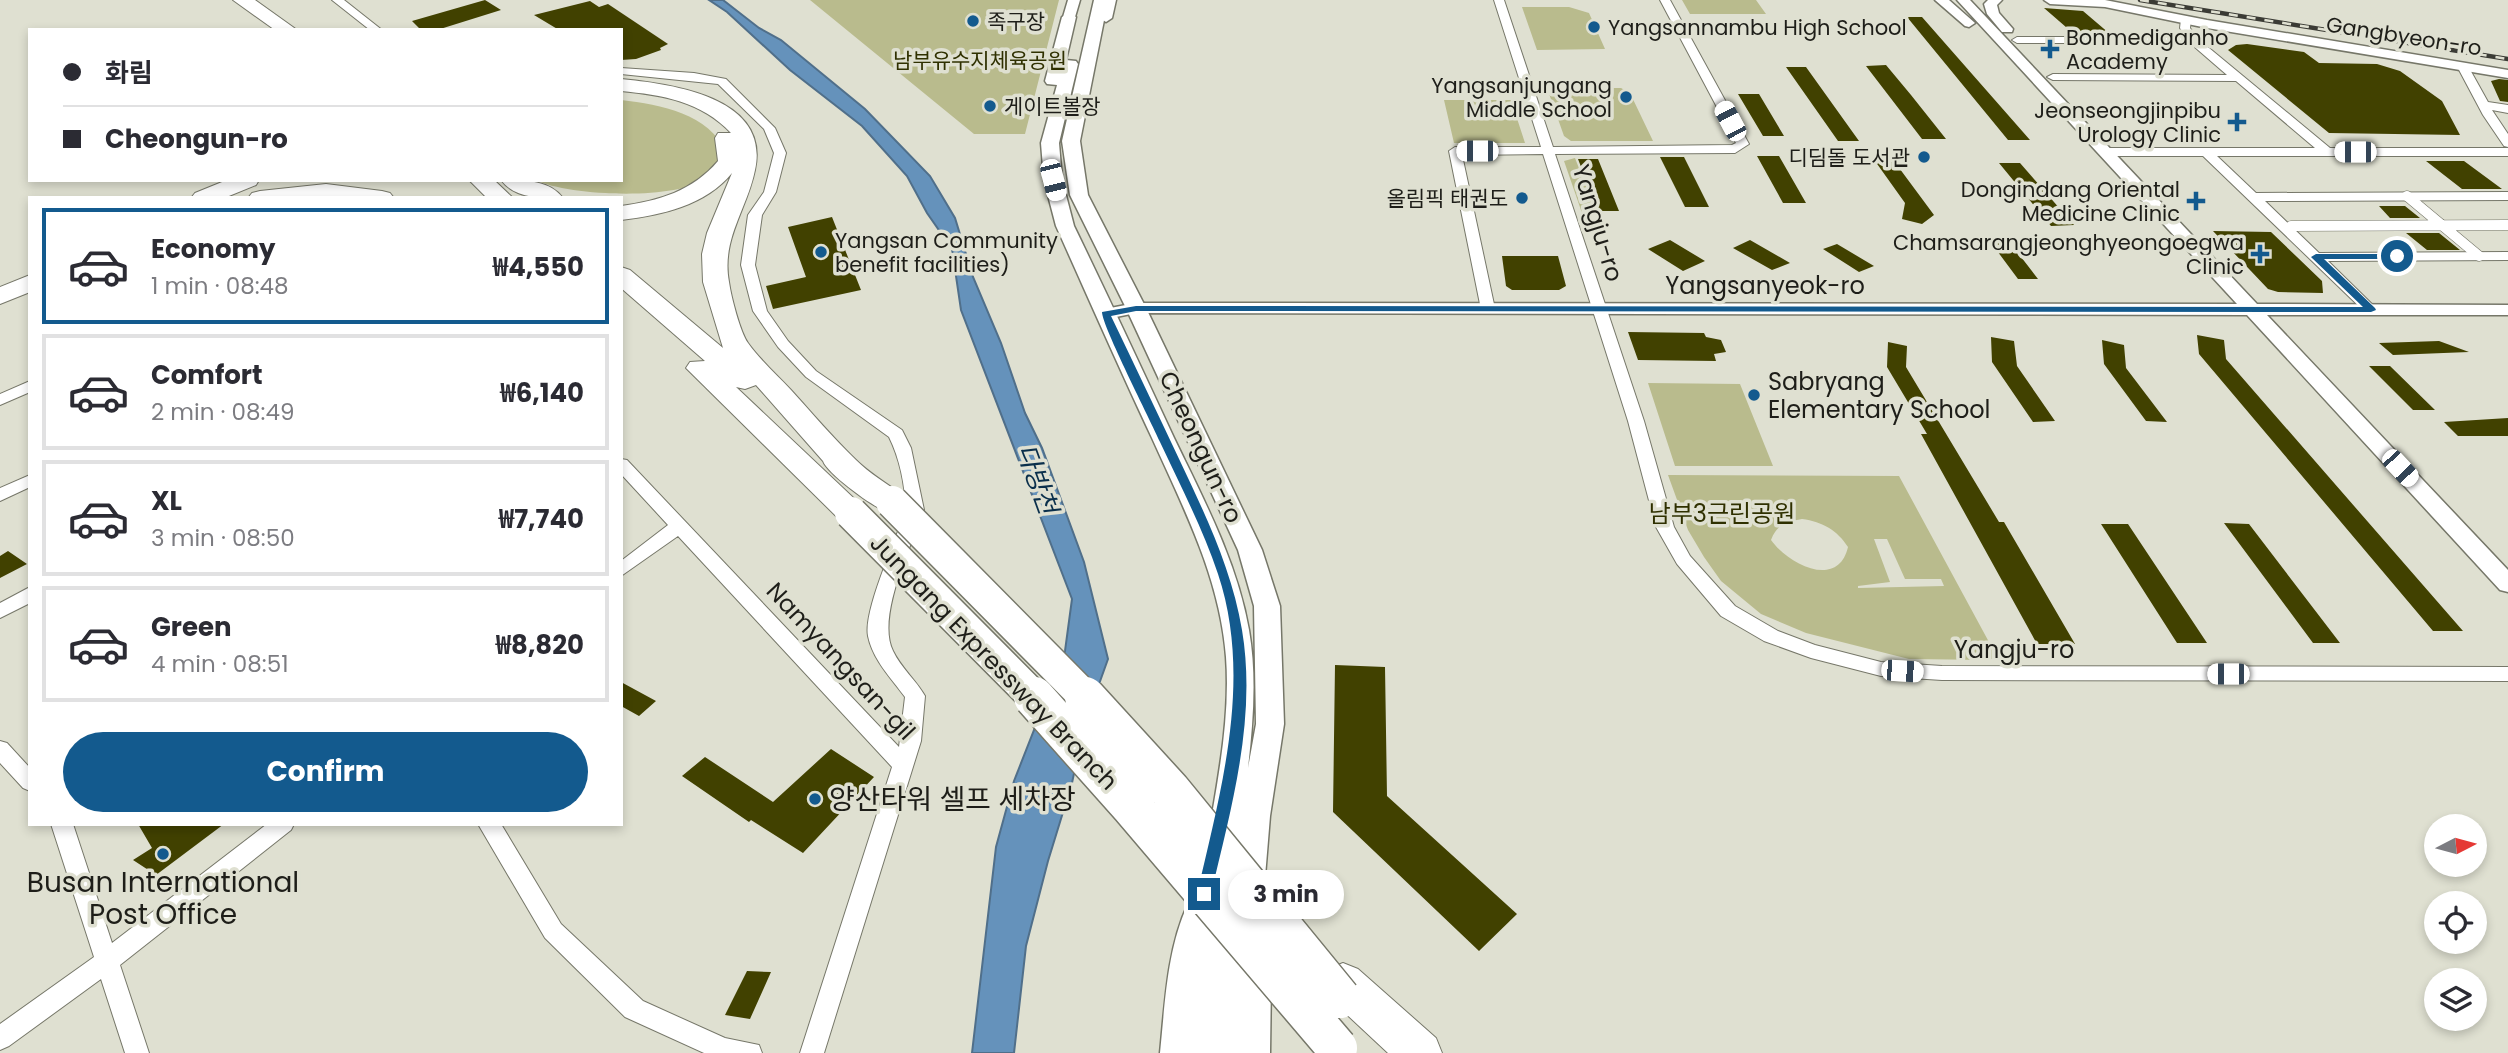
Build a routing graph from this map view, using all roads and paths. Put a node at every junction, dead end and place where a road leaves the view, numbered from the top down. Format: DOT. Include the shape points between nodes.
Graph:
graph roads {
  1 [pos="241,0"];
  2 [pos="269,0"];
  3 [pos="337,0"];
  4 [pos="1073,0"];
  5 [pos="1085,0"];
  6 [pos="1101,0"];
  7 [pos="1110,0"];
  8 [pos="1499,0"];
  9 [pos="1665,0"];
  10 [pos="1941,0"];
  11 [pos="1963,0"];
  12 [pos="1996,0"];
  13 [pos="2050,0"];
  14 [pos="2086,0"];
  15 [pos="2113,5"];
  16 [pos="1069,17"];
  17 [pos="1106,18"];
  18 [pos="2186,19"];
  19 [pos="264,28"];
  20 [pos="285,28"];
  21 [pos="308,28"];
  22 [pos="374,28"];
  23 [pos="2017,40"];
  24 [pos="2193,40"];
  25 [pos="2464,68"];
  26 [pos="623,71"];
  27 [pos="2508,74"];
  28 [pos="2238,78"];
  29 [pos="623,85"];
  30 [pos="2052,85"];
  31 [pos="623,93"];
  32 [pos="1072,93"];
  33 [pos="2484,105"];
  34 [pos="2508,109"];
  35 [pos="1075,120"];
  36 [pos="2077,122"];
  37 [pos="1055,124"];
  38 [pos="2508,143"];
  39 [pos="1550,150"];
  40 [pos="2105,152"];
  41 [pos="2206,152"];
  42 [pos="2327,152"];
  43 [pos="2508,152"];
  44 [pos="208,182"];
  45 [pos="243,182"];
  46 [pos="264,182"];
  47 [pos="482,182"];
  48 [pos="512,182"];
  49 [pos="515,182"];
  50 [pos="190,196"];
  51 [pos="207,196"];
  52 [pos="231,196"];
  53 [pos="279,196"];
  54 [pos="366,196"];
  55 [pos="499,196"];
  56 [pos="527,196"];
  57 [pos="546,196"];
  58 [pos="2407,196"];
  59 [pos="2508,196"];
  60 [pos="2253,197"];
  61 [pos="623,213"];
  62 [pos="2442,225"];
  63 [pos="2508,225"];
  64 [pos="2291,226"];
  65 [pos="2479,256"];
  66 [pos="2508,256"];
  67 [pos="2316,257"];
  68 [pos="28,269"];
  69 [pos="623,277"];
  70 [pos="0,281"];
  71 [pos="28,284"];
  72 [pos="0,296"];
  73 [pos="623,299"];
  74 [pos="623,306"];
  75 [pos="1136,308"];
  76 [pos="1488,309"];
  77 [pos="1599,309"];
  78 [pos="2252,309"];
  79 [pos="2371,310"];
  80 [pos="2508,310"];
  81 [pos="1106,314"];
  82 [pos="664,332"];
  83 [pos="28,387"];
  84 [pos="0,400"];
  85 [pos="623,466"];
  86 [pos="852,475"];
  87 [pos="28,481"];
  88 [pos="0,495"];
  89 [pos="681,525"];
  90 [pos="623,568"];
  91 [pos="2508,584"];
  92 [pos="28,595"];
  93 [pos="0,611"];
  94 [pos="2508,674"];
  95 [pos="0,749"];
  96 [pos="903,765"];
  97 [pos="1233,770"];
  98 [pos="28,780"];
  99 [pos="1255,816"];
  100 [pos="63,826"];
  101 [pos="280,826"];
  102 [pos="490,826"];
  103 [pos="108,960"];
  104 [pos="1341,990"];
  105 [pos="0,1038"];
  106 [pos="1339,1051"];
  107 [pos="137,1053"];
  108 [pos="750,1053"];
  109 [pos="812,1053"];
  110 [pos="1177,1053"];
  111 [pos="1202,1053"];
  112 [pos="1233,1053"];
  113 [pos="1253,1053"];
  114 [pos="1388,1053"];
  115 [pos="1420,1053"];
  1 -- 19 [label="highway"];
  1 -- 20 [label="highway"];
  2 -- 21 [label="highway"];
  3 -- 22 [label="street"];
  4 -- 16 [label="street"];
  5 -- 32 [label="main road"];
  6 -- 32 [label="main road"];
  7 -- 17 [label="street"];
  8 -- 39 [label="street, Yangju-ro"];
  9 -- 39 [label="street" via="1743,144 1735,149"];
  10 -- 36 [label="street" via="2048,102"];
  11 -- 30 [label="street"];
  12 -- 23 [label="street" via="1990,5 1993,14"];
  13 -- 15 [label="street"];
  14 -- 15 [label="street, Gangbyeon-ro"];
  15 -- 18 [label="street, Gangbyeon-ro"];
  16 -- 37 [label="main road" via="1050,96"];
  17 -- 35 [label="main road" via="1091,94"];
  18 -- 24 [label="street" via="2185,28"];
  18 -- 25 [label="street, Gangbyeon-ro"];
  23 -- 24 [label="street"];
  23 -- 30 [label="street"];
  24 -- 28 [label="street"];
  25 -- 27 [label="street, Gangbyeon-ro"];
  25 -- 33 [label="street"];
  26 -- 96 [label="street" via="722,81 769,128 780,153 771,192 755,215 748,265 760,311 811,374 890,429 903,448 915,510 879,612 877,635 885,656 915,696 911,741"];
  28 -- 30 [label="street"];
  28 -- 42 [label="street"];
  29 -- 86 [label="highway" via="697,98 742,132 744,171 715,254 716,282 733,343"];
  30 -- 36 [label="street"];
  31 -- 61 [label="highway" via="664,98 704,113 718,122 729,153 722,172 701,190 672,203"];
  32 -- 35 [label="main road, Cheongun-ro"];
  32 -- 37 [label="main road, Cheongun-ro"];
  33 -- 34 [label="street"];
  33 -- 38 [label="street"];
  35 -- 75 [label="main road, Cheongun-ro" via="1071,141 1079,195"];
  36 -- 40 [label="street"];
  37 -- 81 [label="main road, Cheongun-ro" via="1049,143 1062,215"];
  39 -- 76 [label="street" via="1455,151"];
  39 -- 77 [label="street, Yangju-ro"];
  40 -- 41 [label="street"];
  40 -- 78 [label="street"];
  41 -- 42 [label="street"];
  41 -- 60 [label="street"];
  42 -- 43 [label="street"];
  44 -- 50 [label="highway"];
  45 -- 51 [label="highway"];
  46 -- 52 [label="highway"];
  47 -- 55 [label="highway"];
  48 -- 56 [label="highway"];
  49 -- 57 [label="highway"];
  53 -- 54 [label="highway" via="326,191"];
  58 -- 59 [label="street"];
  58 -- 60 [label="street"];
  58 -- 62 [label="street"];
  60 -- 67 [label="street"];
  62 -- 63 [label="street"];
  62 -- 64 [label="street"];
  62 -- 65 [label="street"];
  65 -- 66 [label="street"];
  65 -- 67 [label="street"];
  67 -- 79 [label="street"];
  68 -- 70 [label="highway"];
  69 -- 86 [label="highway, Jungang Expressway Branch"];
  71 -- 72 [label="highway"];
  73 -- 82 [label="highway, Jungang Expressway Branch"];
  74 -- 82 [label="highway"];
  75 -- 76 [label="street, Yangsanyeok-ro"];
  75 -- 81 [label="street, Yangsanyeok-ro"];
  75 -- 99 [label="main road, Cheongun-ro" via="1250,550 1267,606 1270,723"];
  76 -- 77 [label="street, Yangsanyeok-ro"];
  77 -- 78 [label="street, Yangsanyeok-ro"];
  77 -- 94 [label="street, Yangju-ro" via="1665,527 1683,560 1728,611 1771,636 1881,670"];
  78 -- 79 [label="street, Yangsanyeok-ro"];
  78 -- 91 [label="street"];
  79 -- 80 [label="street, Yangsanyeok-ro"];
  81 -- 97 [label="main road, Cheongun-ro" via="1224,576 1236,632 1239,695"];
  82 -- 106 [label="highway, Jungang Expressway Branch, bridge" via="1034,697"];
  83 -- 84 [label="street"];
  85 -- 89 [label="street, Namyangsan-gil"];
  86 -- 104 [label="highway, Jungang Expressway Branch, bridge" via="892,502 1071,682"];
  87 -- 88 [label="street"];
  89 -- 90 [label="street"];
  89 -- 96 [label="street, Namyangsan-gil"];
  92 -- 93 [label="street"];
  95 -- 98 [label="street"];
  96 -- 109 [label="street, Namyangsan-gil"];
  97 -- 110 [label="main road, Cheongun-ro" via="1186,968"];
  97 -- 111 [label="main road, Cheongun-ro" via="1210,927"];
  99 -- 112 [label="main road, Cheongun-ro"];
  99 -- 113 [label="main road, Cheongun-ro"];
  100 -- 103 [label="street"];
  101 -- 103 [label="street"];
  102 -- 108 [label="street" via="553,931 634,1009 724,1050"];
  103 -- 105 [label="street"];
  103 -- 107 [label="street"];
  104 -- 114 [label="highway"];
  104 -- 115 [label="highway"];
}
